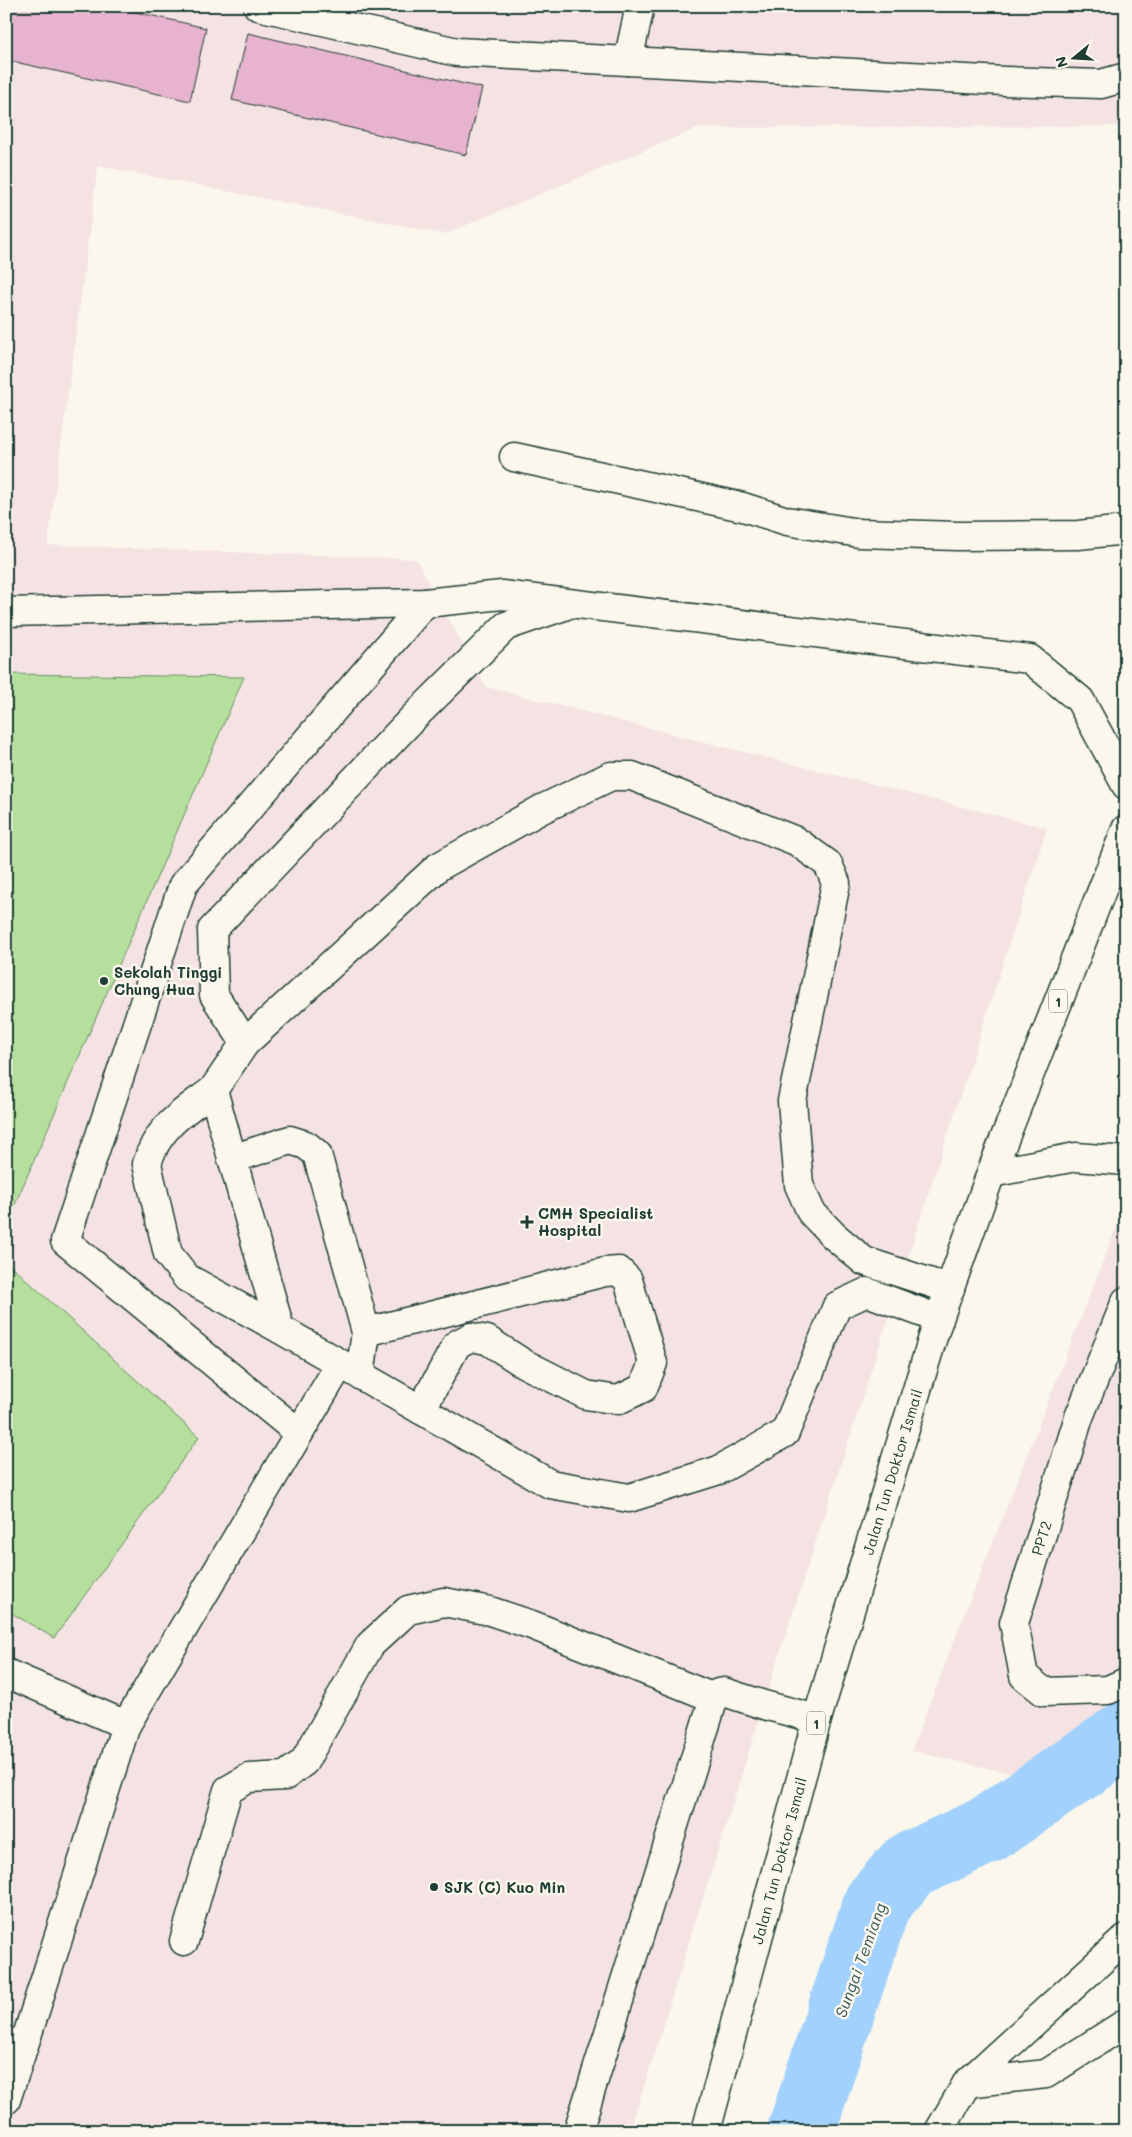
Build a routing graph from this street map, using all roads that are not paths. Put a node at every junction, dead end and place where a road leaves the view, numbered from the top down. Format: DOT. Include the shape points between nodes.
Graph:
graph roads {
  1 [pos="258,6"];
  2 [pos="640,6"];
  3 [pos="628,61"];
  4 [pos="1126,77"];
  5 [pos="514,457"];
  6 [pos="1126,530"];
  7 [pos="424,603"];
  8 [pos="572,604"];
  9 [pos="6,612"];
  10 [pos="1126,785"];
  11 [pos="1126,829"];
  12 [pos="245,1043"];
  13 [pos="213,1090"];
  14 [pos="232,1159"];
  15 [pos="1126,1161"];
  16 [pos="991,1173"];
  17 [pos="950,1289"];
  18 [pos="1126,1301"];
  19 [pos="939,1319"];
  20 [pos="280,1329"];
  21 [pos="366,1332"];
  22 [pos="350,1370"];
  23 [pos="421,1410"];
  24 [pos="299,1433"];
  25 [pos="6,1673"];
  26 [pos="1126,1682"];
  27 [pos="714,1698"];
  28 [pos="818,1719"];
  29 [pos="126,1725"];
  30 [pos="1126,1938"];
  31 [pos="184,1941"];
  32 [pos="1126,2022"];
  33 [pos="27,2036"];
  34 [pos="6,2054"];
  35 [pos="967,2084"];
  36 [pos="6,2100"];
  37 [pos="578,2131"];
  38 [pos="706,2131"];
  39 [pos="939,2131"];
  1 -- 3 [label="main road" via="457,52"];
  2 -- 3 [label="main road"];
  3 -- 4 [label="main road" via="1091,84"];
  5 -- 6 [label="main road" via="743,507 787,521 859,533 1068,536"];
  7 -- 8 [label="main road" via="502,595"];
  7 -- 9 [label="main road"];
  7 -- 24 [label="main road" via="183,885 65,1242"];
  8 -- 10 [label="main road" via="1030,659 1080,700"];
  8 -- 12 [label="main road" via="506,626 414,717 212,930 214,995"];
  11 -- 16 [label="main road, Jalan Tun Doktor Ismail / 1"];
  12 -- 13 [label="main road"];
  12 -- 17 [label="main road" via="438,867 540,810 611,776 632,776 796,841 828,864 836,883 792,1101 799,1185 812,1212 864,1261"];
  13 -- 14 [label="main road"];
  13 -- 20 [label="main road" via="168,1124 151,1149 147,1164 168,1254 187,1278"];
  14 -- 20 [label="main road"];
  14 -- 21 [label="main road" via="290,1140 306,1145 317,1154"];
  15 -- 16 [label="main road" via="1076,1157"];
  16 -- 17 [label="main road, Jalan Tun Doktor Ismail / 1"];
  17 -- 19 [label="main road, Jalan Tun Doktor Ismail / 1"];
  18 -- 26 [label="main road, PPT2" via="1079,1417 1014,1623 1024,1676 1044,1692 1108,1690"];
  19 -- 23 [label="main road" via="867,1292 837,1306 785,1433 719,1470 629,1498 550,1484"];
  19 -- 28 [label="main road, Jalan Tun Doktor Ismail / 1"];
  20 -- 22 [label="main road"];
  21 -- 22 [label="main road"];
  21 -- 23 [label="main road" via="605,1272 619,1271 628,1280 653,1362 643,1388 618,1400 586,1395 523,1363 487,1340 471,1337 457,1344"];
  22 -- 23 [label="main road"];
  22 -- 24 [label="main road"];
  24 -- 29 [label="main road"];
  25 -- 29 [label="main road"];
  27 -- 28 [label="main road" via="724,1692"];
  27 -- 31 [label="main road" via="490,1611 444,1602 408,1610 370,1645 304,1762 285,1776 250,1778 228,1790"];
  27 -- 37 [label="main road"];
  28 -- 38 [label="main road, Jalan Tun Doktor Ismail / 1"];
  29 -- 33 [label="main road"];
  30 -- 35 [label="main road"];
  32 -- 35 [label="main road" via="1046,2074"];
  33 -- 34 [label="main road"];
  33 -- 36 [label="main road"];
  35 -- 39 [label="main road"];
}
